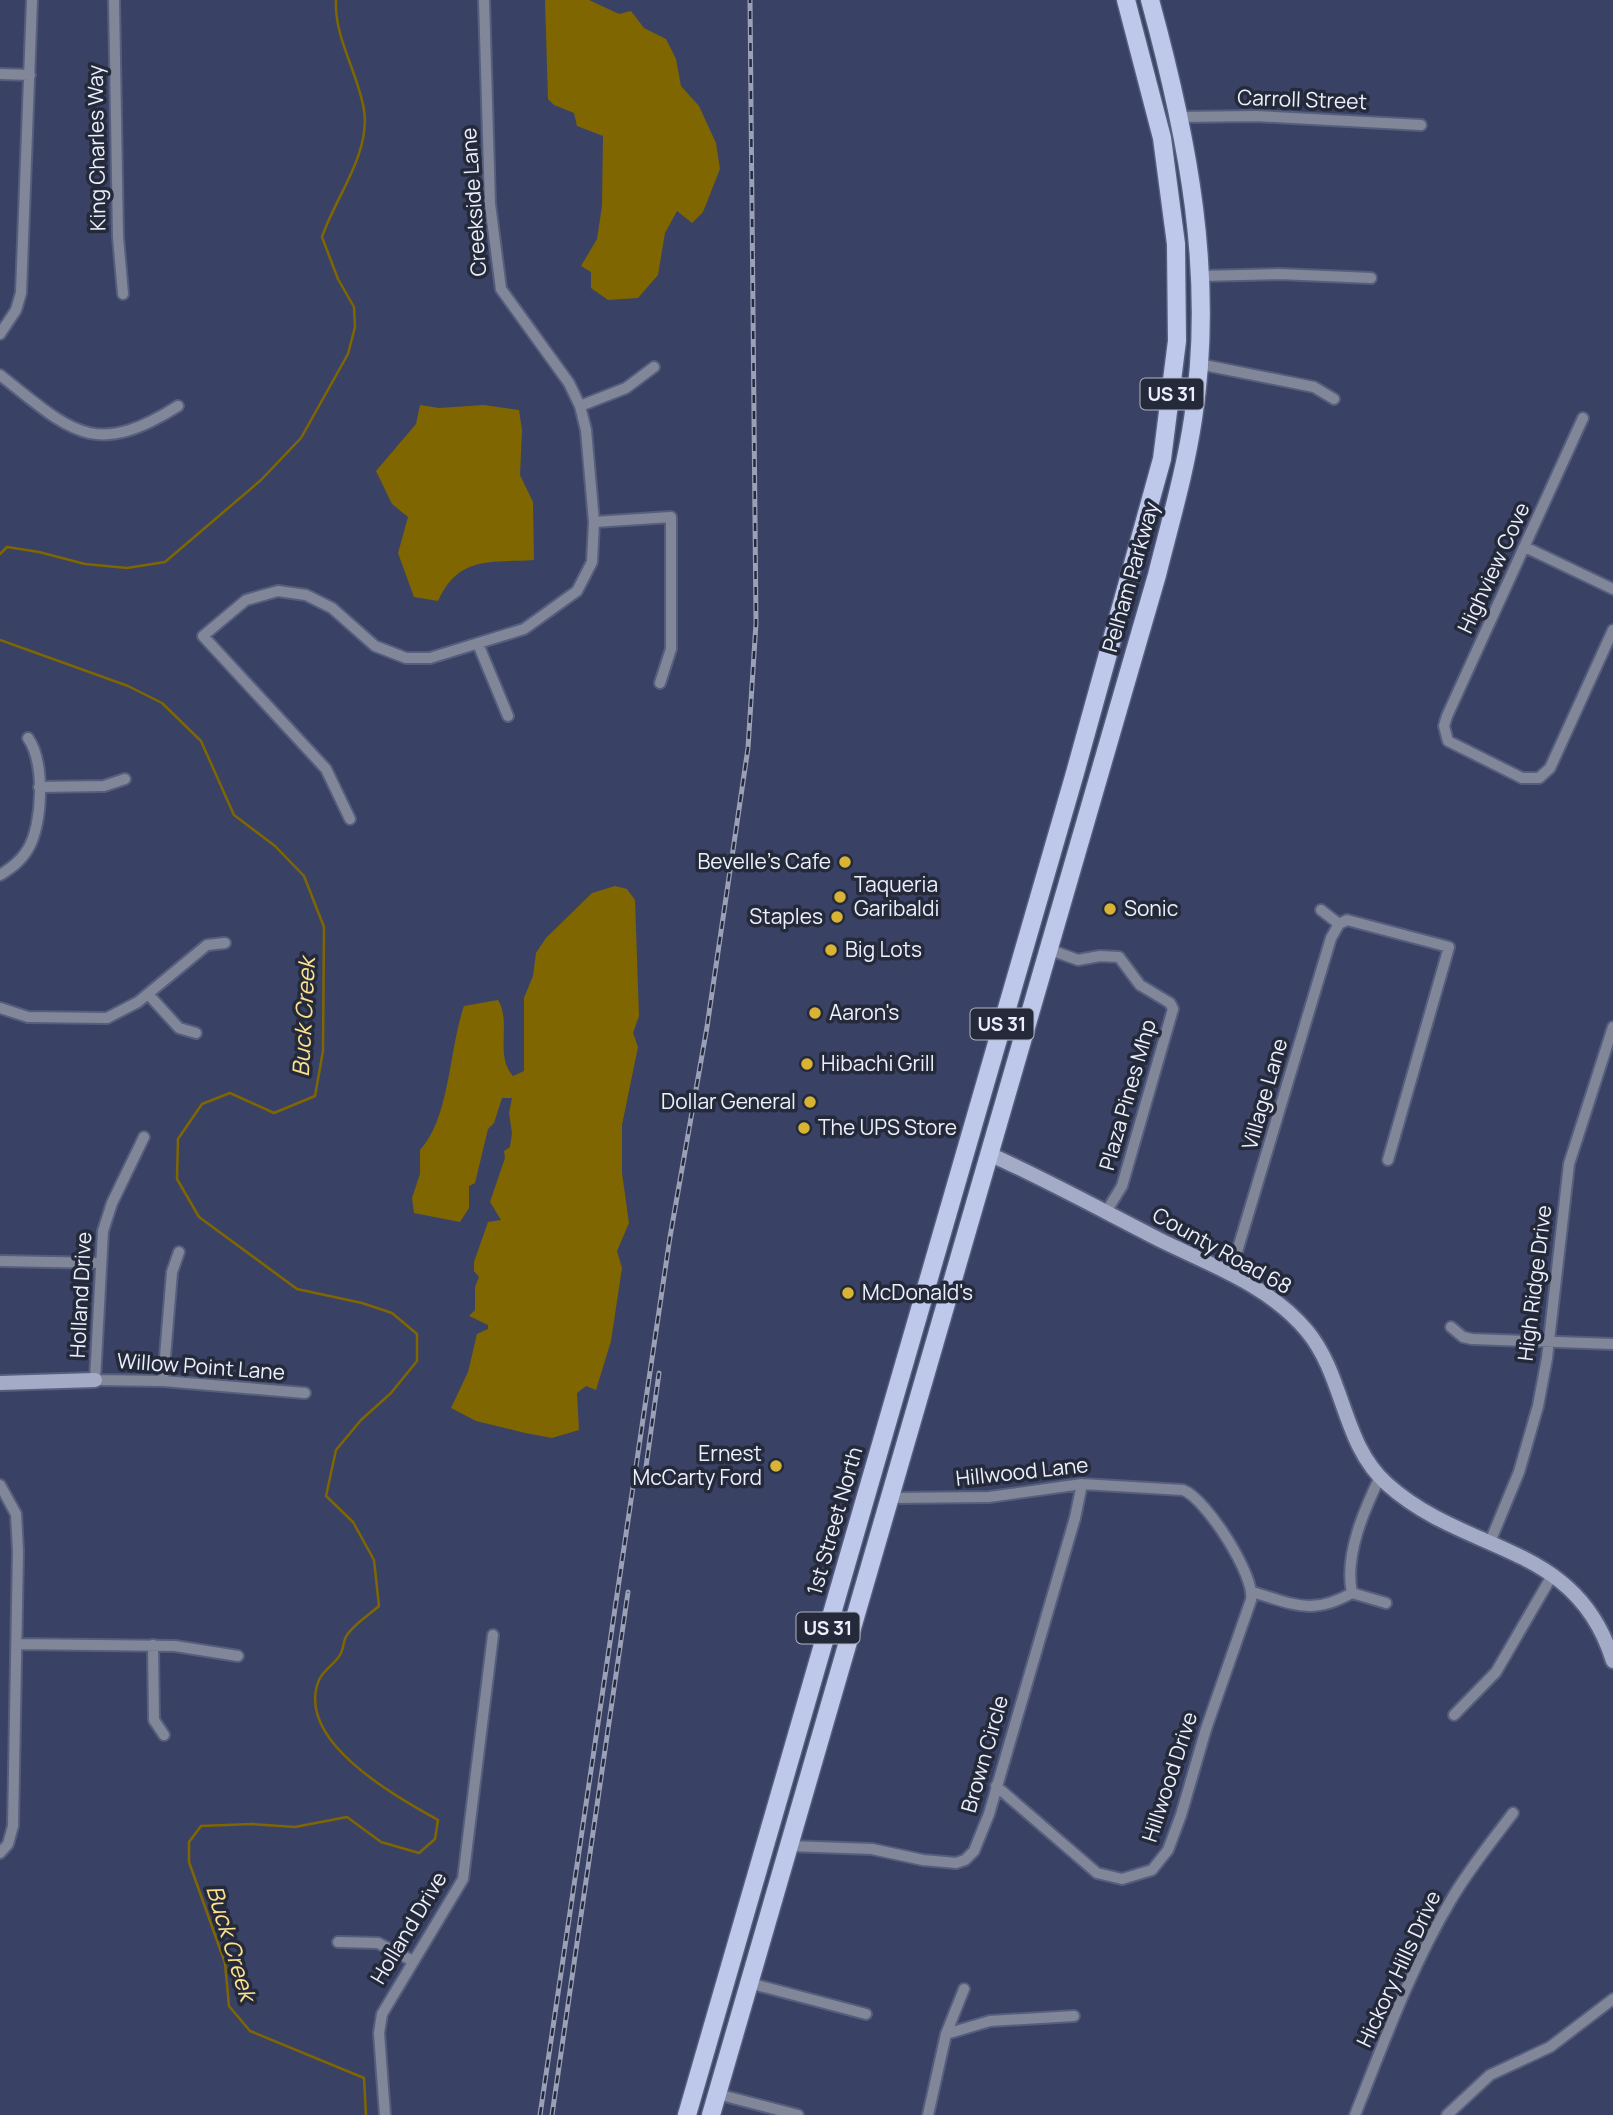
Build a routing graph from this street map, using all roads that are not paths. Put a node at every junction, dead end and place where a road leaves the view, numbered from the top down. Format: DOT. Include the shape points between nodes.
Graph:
graph roads {
  1 [pos="32,0"];
  2 [pos="114,0"];
  3 [pos="484,0"];
  4 [pos="1126,0"];
  5 [pos="1150,0"];
  6 [pos="0,74"];
  7 [pos="30,75"];
  8 [pos="1156,114"];
  9 [pos="1181,117"];
  10 [pos="1422,125"];
  11 [pos="1176,244"];
  12 [pos="1200,247"];
  13 [pos="1201,276"];
  14 [pos="1371,278"];
  15 [pos="123,294"];
  16 [pos="0,334"];
  17 [pos="1175,360"];
  18 [pos="1199,363"];
  19 [pos="654,367"];
  20 [pos="0,375"];
  21 [pos="1335,399"];
  22 [pos="178,406"];
  23 [pos="580,406"];
  24 [pos="1583,418"];
  25 [pos="1155,488"];
  26 [pos="1178,494"];
  27 [pos="594,522"];
  28 [pos="1525,547"];
  29 [pos="1613,589"];
  30 [pos="1124,596"];
  31 [pos="1149,601"];
  32 [pos="1613,630"];
  33 [pos="478,644"];
  34 [pos="660,683"];
  35 [pos="509,716"];
  36 [pos="28,738"];
  37 [pos="1077,766"];
  38 [pos="1099,774"];
  39 [pos="125,779"];
  40 [pos="39,787"];
  41 [pos="350,819"];
  42 [pos="0,875"];
  43 [pos="1036,908"];
  44 [pos="1321,910"];
  45 [pos="1058,912"];
  46 [pos="1339,925"];
  47 [pos="225,943"];
  48 [pos="1048,949"];
  49 [pos="148,994"];
  50 [pos="0,1007"];
  51 [pos="1613,1027"];
  52 [pos="195,1033"];
  53 [pos="144,1137"];
  54 [pos="969,1140"];
  55 [pos="989,1154"];
  56 [pos="1388,1160"];
  57 [pos="1106,1212"];
  58 [pos="178,1252"];
  59 [pos="934,1259"];
  60 [pos="0,1261"];
  61 [pos="101,1263"];
  62 [pos="957,1266"];
  63 [pos="1230,1275"];
  64 [pos="1451,1328"];
  65 [pos="1549,1343"];
  66 [pos="1613,1344"];
  67 [pos="902,1370"];
  68 [pos="925,1376"];
  69 [pos="95,1380"];
  70 [pos="163,1381"];
  71 [pos="0,1383"];
  72 [pos="305,1393"];
  73 [pos="1380,1477"];
  74 [pos="1082,1484"];
  75 [pos="0,1485"];
  76 [pos="866,1495"];
  77 [pos="890,1497"];
  78 [pos="1490,1542"];
  79 [pos="1553,1574"];
  80 [pos="842,1578"];
  81 [pos="864,1586"];
  82 [pos="1252,1592"];
  83 [pos="1352,1594"];
  84 [pos="1387,1603"];
  85 [pos="493,1636"];
  86 [pos="17,1644"];
  87 [pos="153,1645"];
  88 [pos="238,1656"];
  89 [pos="1613,1661"];
  90 [pos="804,1708"];
  91 [pos="827,1714"];
  92 [pos="1454,1715"];
  93 [pos="164,1735"];
  94 [pos="996,1786"];
  95 [pos="1513,1812"];
  96 [pos="767,1839"];
  97 [pos="789,1846"];
  98 [pos="0,1853"];
  99 [pos="338,1942"];
  100 [pos="413,1961"];
  101 [pos="727,1979"];
  102 [pos="749,1983"];
  103 [pos="964,1989"];
  104 [pos="1613,2000"];
  105 [pos="866,2014"];
  106 [pos="1074,2016"];
  107 [pos="946,2034"];
  108 [pos="695,2084"];
  109 [pos="717,2094"];
  110 [pos="385,2115"];
  111 [pos="687,2115"];
  112 [pos="711,2115"];
  113 [pos="798,2115"];
  114 [pos="928,2115"];
  115 [pos="1355,2115"];
  116 [pos="1447,2115"];
  1 -- 7 [label="street"];
  2 -- 15 [label="street, King Charles Way"];
  3 -- 23 [label="street, Creekside Lane" via="489,204 501,289 569,383"];
  4 -- 8 [label="main road, Pelham Parkway / US 31"];
  5 -- 9 [label="main road, Pelham Parkway / US 31"];
  6 -- 7 [label="street"];
  7 -- 16 [label="street" via="21,293"];
  8 -- 9 [label="main road"];
  8 -- 11 [label="main road, Pelham Parkway / US 31"];
  9 -- 10 [label="street, Carroll Street"];
  9 -- 12 [label="main road, Pelham Parkway / US 31"];
  11 -- 12 [label="main road"];
  11 -- 17 [label="main road, Pelham Parkway / US 31"];
  12 -- 13 [label="main road, Pelham Parkway / US 31"];
  13 -- 14 [label="street"];
  13 -- 18 [label="main road, Pelham Parkway / US 31"];
  17 -- 18 [label="main road"];
  17 -- 25 [label="main road, Pelham Parkway / US 31"];
  18 -- 21 [label="street" via="1314,387"];
  18 -- 26 [label="main road, Pelham Parkway / US 31"];
  19 -- 23 [label="street" via="626,388"];
  20 -- 22 [label="street" via="73,429 100,435 129,432"];
  23 -- 27 [label="street, Creekside Lane"];
  24 -- 28 [label="street, Highview Cove"];
  25 -- 26 [label="main road"];
  25 -- 30 [label="main road, Pelham Parkway / US 31"];
  26 -- 31 [label="main road, Pelham Parkway / US 31"];
  27 -- 33 [label="street, Creekside Lane" via="592,562 577,591 524,629"];
  27 -- 34 [label="street" via="671,517 671,649"];
  28 -- 29 [label="street"];
  28 -- 32 [label="street, Highview Cove" via="1440,737 1540,783"];
  30 -- 31 [label="main road"];
  30 -- 37 [label="main road, Pelham Parkway / US 31"];
  31 -- 38 [label="main road, Pelham Parkway / US 31"];
  33 -- 35 [label="street"];
  33 -- 41 [label="street, Creekside Lane" via="440,656 406,658 375,646 332,608 306,595 278,591 246,600 203,636 326,769"];
  36 -- 40 [label="street" via="37,753"];
  37 -- 38 [label="main road"];
  37 -- 43 [label="main road, Pelham Parkway / US 31"];
  38 -- 45 [label="main road, Pelham Parkway / US 31"];
  39 -- 40 [label="street" via="104,786"];
  40 -- 42 [label="street" via="32,842 19,861"];
  43 -- 45 [label="main road"];
  43 -- 54 [label="main road, Pelham Parkway / US 31"];
  44 -- 46 [label="street"];
  45 -- 48 [label="main road, Pelham Parkway / US 31"];
  46 -- 56 [label="street" via="1356,920 1448,947"];
  46 -- 63 [label="street, Village Lane" via="1331,938"];
  47 -- 49 [label="street" via="207,945"];
  48 -- 55 [label="main road, Pelham Parkway / US 31"];
  48 -- 57 [label="street, Plaza Pines Mhp" via="1078,960 1119,957 1140,985 1172,1006 1122,1186"];
  49 -- 50 [label="street" via="120,1013 98,1020 28,1017"];
  49 -- 52 [label="street" via="179,1028"];
  51 -- 65 [label="street, High Ridge Drive" via="1569,1164"];
  53 -- 61 [label="street, Holland Drive" via="105,1222"];
  54 -- 55 [label="main road"];
  54 -- 59 [label="main road, 1st Street North / US 31"];
  55 -- 57 [label="street, County Road 68"];
  55 -- 62 [label="main road, US 31"];
  57 -- 63 [label="street, County Road 68"];
  58 -- 70 [label="street" via="172,1272"];
  59 -- 62 [label="main road"];
  59 -- 67 [label="main road, 1st Street North / US 31"];
  60 -- 61 [label="street"];
  61 -- 69 [label="street, Holland Drive"];
  62 -- 68 [label="main road, US 31"];
  63 -- 73 [label="street, County Road 68" via="1283,1307 1317,1343 1358,1445"];
  64 -- 65 [label="street" via="1472,1339"];
  65 -- 66 [label="street"];
  65 -- 78 [label="street, High Ridge Drive" via="1527,1449"];
  67 -- 68 [label="main road"];
  67 -- 76 [label="main road, 1st Street North / US 31"];
  68 -- 77 [label="main road, US 31"];
  69 -- 70 [label="street, Willow Point Lane"];
  69 -- 71 [label="street"];
  70 -- 72 [label="street, Willow Point Lane"];
  73 -- 78 [label="street, County Road 68" via="1417,1507"];
  73 -- 83 [label="street" via="1356,1542 1349,1572"];
  74 -- 77 [label="street, Hillwood Lane" via="989,1497"];
  74 -- 82 [label="street, Hillwood Lane" via="1190,1492 1224,1534"];
  74 -- 94 [label="street, Brown Circle"];
  75 -- 86 [label="street" via="13,1505 17,1524"];
  76 -- 77 [label="main road"];
  76 -- 80 [label="main road, 1st Street North / US 31"];
  77 -- 81 [label="main road, US 31"];
  78 -- 79 [label="street, County Road 68"];
  79 -- 89 [label="street, County Road 68" via="1592,1614"];
  79 -- 92 [label="street" via="1496,1672"];
  80 -- 81 [label="main road"];
  80 -- 90 [label="main road, 1st Street North / US 31"];
  81 -- 91 [label="main road, US 31"];
  82 -- 83 [label="street" via="1318,1608"];
  82 -- 94 [label="street, Hillwood Drive" via="1181,1815 1168,1850 1152,1870 1122,1879 1097,1873"];
  83 -- 84 [label="street"];
  85 -- 100 [label="street, Holland Drive" via="463,1879"];
  86 -- 87 [label="street"];
  86 -- 98 [label="street" via="13,1826"];
  87 -- 88 [label="street"];
  87 -- 93 [label="street" via="154,1720"];
  90 -- 91 [label="main road"];
  90 -- 96 [label="main road, 1st Street North / US 31"];
  91 -- 97 [label="main road, US 31"];
  94 -- 97 [label="street, Brown Circle" via="978,1844 961,1862 937,1863 872,1849"];
  95 -- 115 [label="street, Hickory Hills Drive" via="1435,1930"];
  96 -- 97 [label="main road"];
  96 -- 101 [label="main road, 1st Street North / US 31"];
  97 -- 102 [label="main road, US 31"];
  99 -- 100 [label="street" via="378,1944"];
  100 -- 110 [label="street, Holland Drive" via="387,2001 380,2024"];
  101 -- 102 [label="main road"];
  101 -- 108 [label="main road, 1st Street North / US 31"];
  102 -- 105 [label="street"];
  102 -- 109 [label="main road, US 31"];
  103 -- 107 [label="street"];
  104 -- 116 [label="street" via="1550,2047 1490,2076"];
  106 -- 107 [label="street" via="990,2021"];
  107 -- 114 [label="street"];
  108 -- 109 [label="main road"];
  108 -- 111 [label="main road, 1st Street North / US 31"];
  109 -- 112 [label="main road, US 31"];
  109 -- 113 [label="street"];
}
